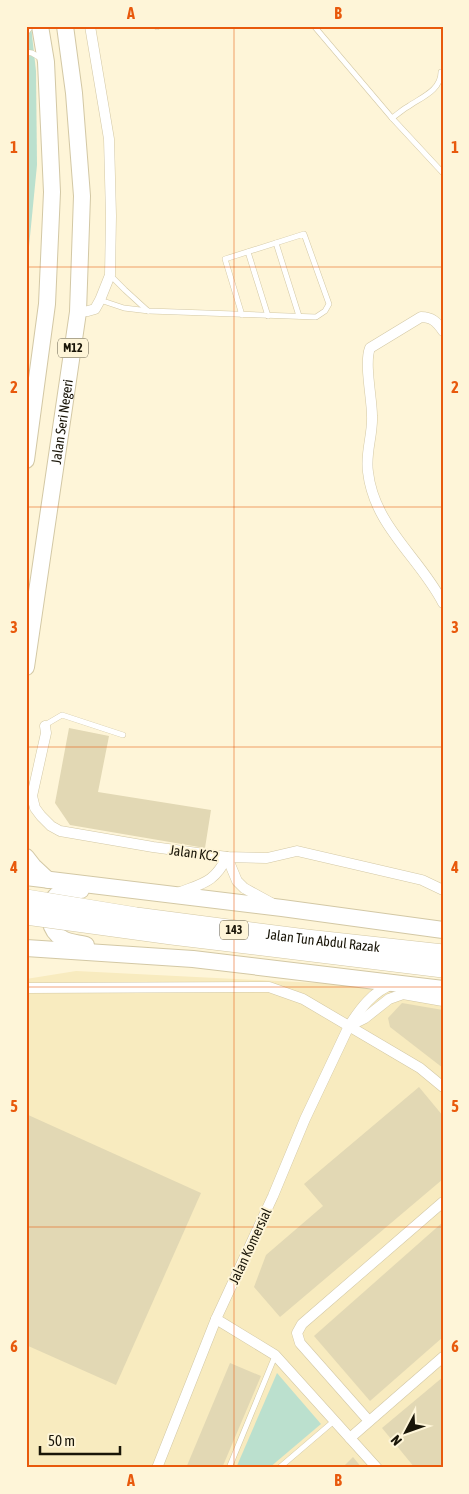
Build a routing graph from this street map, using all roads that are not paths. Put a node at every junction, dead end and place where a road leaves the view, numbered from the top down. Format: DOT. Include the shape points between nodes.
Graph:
graph roads {
  1 [pos="31,26"];
  2 [pos="40,26"];
  3 [pos="65,26"];
  4 [pos="90,26"];
  5 [pos="314,26"];
  6 [pos="26,33"];
  7 [pos="26,52"];
  8 [pos="46,62"];
  9 [pos="441,72"];
  10 [pos="392,118"];
  11 [pos="443,173"];
  12 [pos="276,243"];
  13 [pos="248,252"];
  14 [pos="110,275"];
  15 [pos="100,300"];
  16 [pos="149,311"];
  17 [pos="78,312"];
  18 [pos="242,315"];
  19 [pos="268,316"];
  20 [pos="299,316"];
  21 [pos="443,331"];
  22 [pos="26,460"];
  23 [pos="443,603"];
  24 [pos="26,667"];
  25 [pos="45,726"];
  26 [pos="123,735"];
  27 [pos="26,857"];
  28 [pos="227,857"];
  29 [pos="26,877"];
  30 [pos="48,880"];
  31 [pos="124,890"];
  32 [pos="443,890"];
  33 [pos="171,895"];
  34 [pos="26,899"];
  35 [pos="282,908"];
  36 [pos="26,915"];
  37 [pos="443,930"];
  38 [pos="27,949"];
  39 [pos="443,954"];
  40 [pos="125,955"];
  41 [pos="443,968"];
  42 [pos="397,983"];
  43 [pos="26,988"];
  44 [pos="443,988"];
  45 [pos="443,1001"];
  46 [pos="349,1026"];
  47 [pos="443,1087"];
  48 [pos="443,1202"];
  49 [pos="216,1319"];
  50 [pos="275,1355"];
  51 [pos="443,1357"];
  52 [pos="334,1420"];
  53 [pos="369,1421"];
  54 [pos="350,1438"];
  55 [pos="156,1468"];
  56 [pos="229,1468"];
  57 [pos="279,1468"];
  58 [pos="377,1468"];
  1 -- 6 [label="lane"];
  2 -- 8 [label="main road, M12"];
  3 -- 17 [label="main road, Jalan Seri Negeri / M12" via="82,196"];
  4 -- 14 [label="street" via="109,139"];
  5 -- 10 [label="lane"];
  7 -- 8 [label="lane"];
  8 -- 22 [label="main road, M12" via="52,192 47,294"];
  9 -- 10 [label="lane" via="428,95"];
  10 -- 11 [label="lane"];
  12 -- 13 [label="lane"];
  12 -- 20 [label="lane"];
  12 -- 20 [label="lane" via="304,234 329,304 316,317"];
  13 -- 18 [label="lane" via="225,260"];
  13 -- 19 [label="lane"];
  14 -- 15 [label="street"];
  14 -- 16 [label="lane"];
  15 -- 16 [label="lane" via="124,308"];
  15 -- 17 [label="street" via="95,309"];
  16 -- 18 [label="lane"];
  17 -- 24 [label="main road, Jalan Seri Negeri / M12"];
  18 -- 19 [label="lane"];
  19 -- 20 [label="lane"];
  21 -- 23 [label="street" via="434,320 421,317 370,348 372,417 367,472 389,529"];
  25 -- 26 [label="lane" via="62,715"];
  25 -- 28 [label="street, Jalan KC2" via="32,796 35,808 51,826 70,833"];
  27 -- 30 [label="main road"];
  28 -- 32 [label="street, Jalan KC2" via="266,858 297,851 422,880"];
  28 -- 33 [label="street" via="210,880"];
  28 -- 35 [label="street" via="237,881 244,888"];
  29 -- 30 [label="main road"];
  30 -- 31 [label="main road"];
  31 -- 33 [label="main road"];
  31 -- 40 [label="main road" via="67,890 55,896 48,911 52,927 63,939"];
  33 -- 35 [label="main road"];
  34 -- 39 [label="highway, Jalan Tun Abdul Razak / 143, bridge" via="136,917"];
  35 -- 37 [label="main road"];
  36 -- 41 [label="highway, Jalan Tun Abdul Razak / 143, bridge"];
  38 -- 40 [label="main road"];
  40 -- 42 [label="main road"];
  42 -- 44 [label="main road"];
  42 -- 46 [label="street, Jalan Komersial" via="375,993"];
  43 -- 46 [label="street" via="269,987 303,999"];
  45 -- 46 [label="street" via="404,994 389,999"];
  46 -- 47 [label="street" via="420,1068"];
  46 -- 49 [label="street, Jalan Komersial"];
  48 -- 53 [label="street" via="302,1324 297,1333 300,1343"];
  49 -- 50 [label="street"];
  49 -- 55 [label="street, Jalan Komersial"];
  50 -- 52 [label="street"];
  50 -- 56 [label="lane"];
  51 -- 53 [label="street"];
  52 -- 54 [label="street"];
  52 -- 57 [label="lane"];
  53 -- 54 [label="street"];
  54 -- 58 [label="street"];
}
